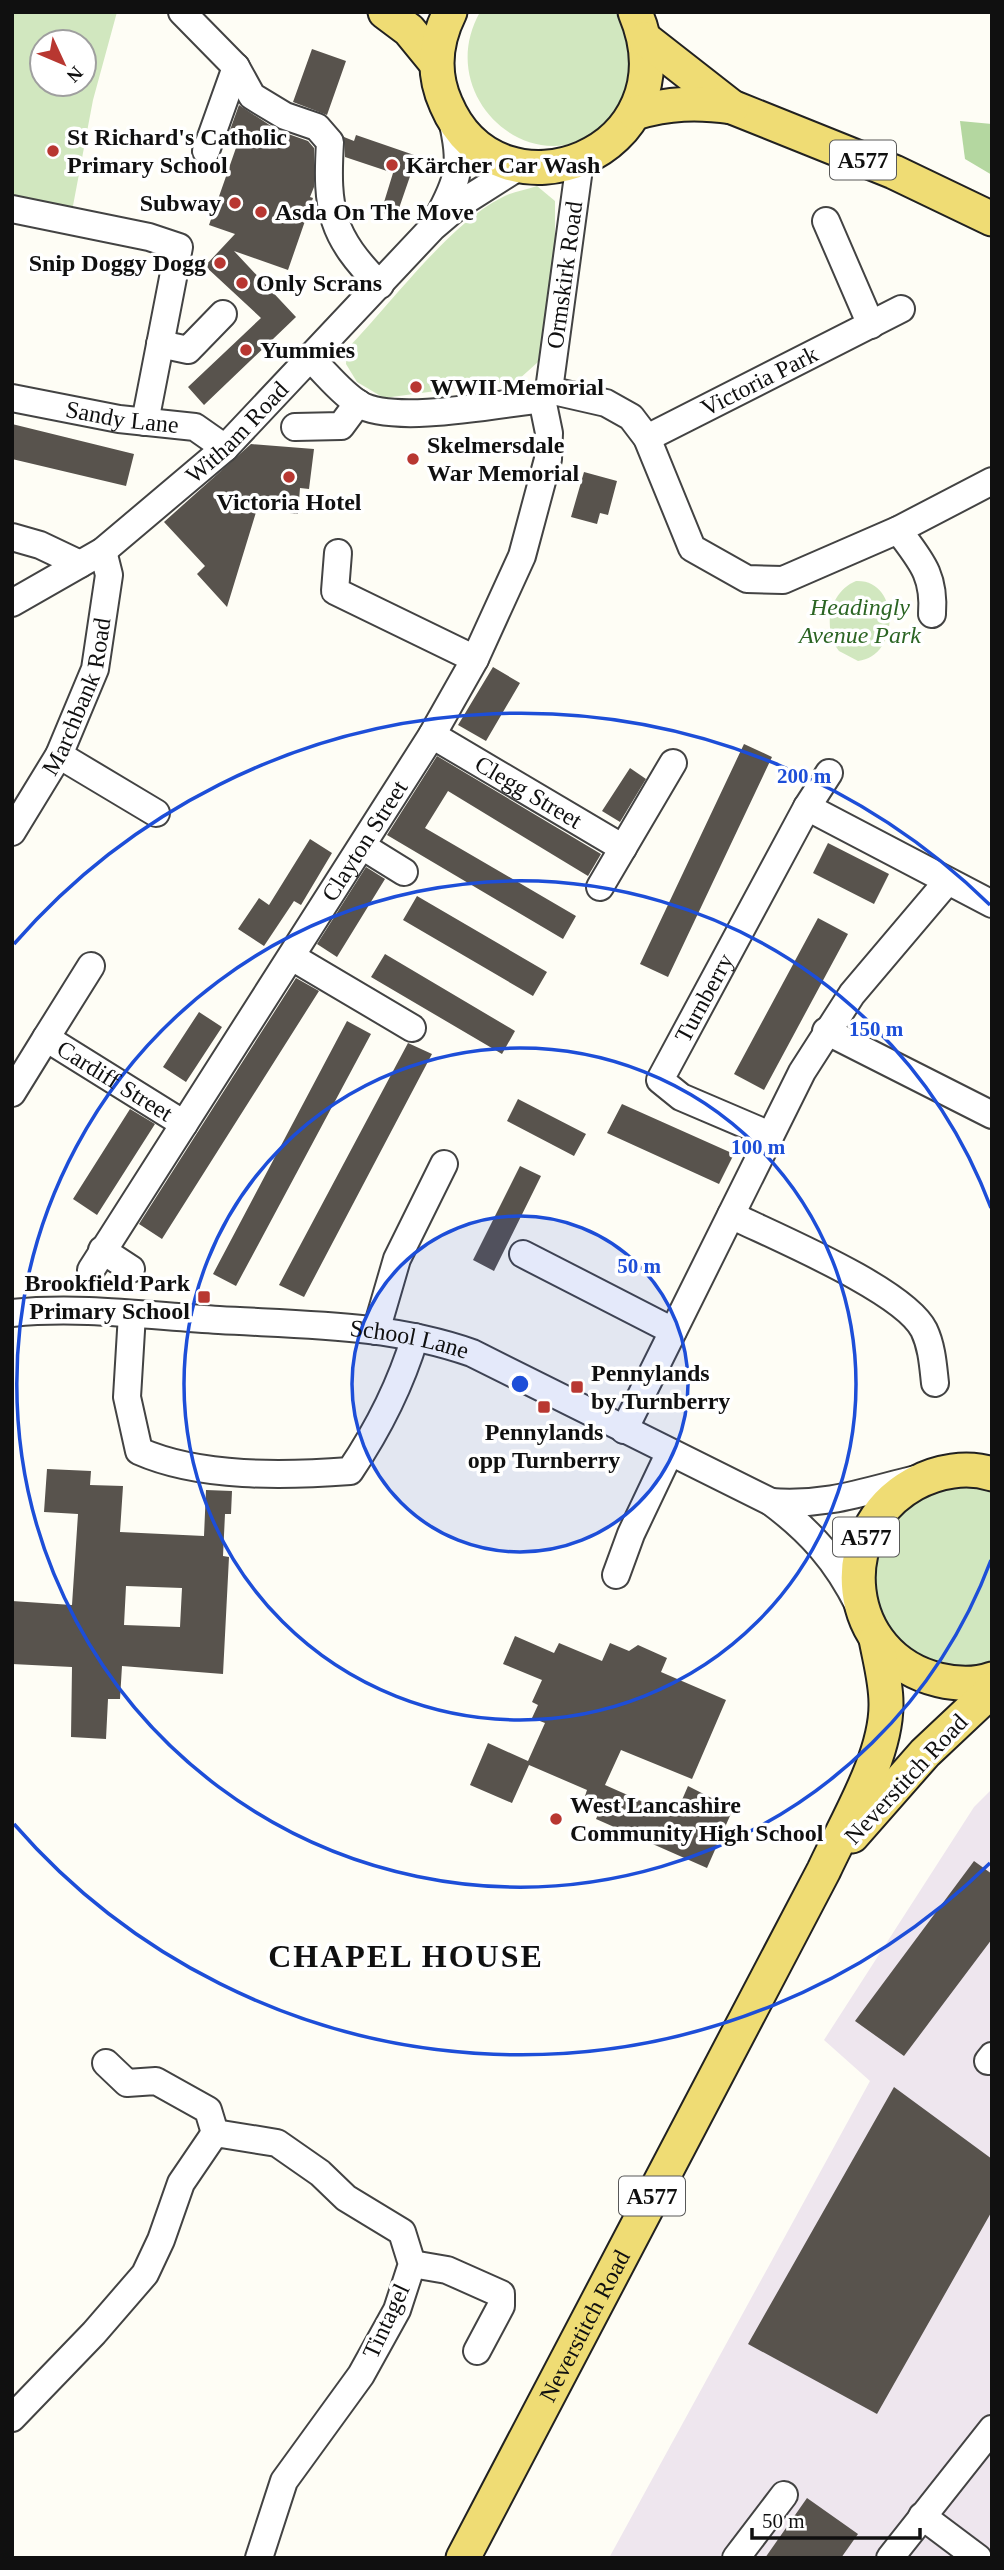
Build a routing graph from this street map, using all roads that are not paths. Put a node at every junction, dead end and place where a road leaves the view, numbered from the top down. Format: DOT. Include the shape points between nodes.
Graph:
graph roads {
  1 [pos="182,12"];
  2 [pos="385,12"];
  3 [pos="450,12"];
  4 [pos="640,25"];
  5 [pos="436,63"];
  6 [pos="236,67"];
  7 [pos="732,107"];
  8 [pos="635,113"];
  9 [pos="451,117"];
  10 [pos="205,151"];
  11 [pos="580,161"];
  12 [pos="520,166"];
  13 [pos="12,209"];
  14 [pos="992,219"];
  15 [pos="826,220"];
  16 [pos="433,227"];
  17 [pos="380,285"];
  18 [pos="901,309"];
  19 [pos="223,314"];
  20 [pos="871,325"];
  21 [pos="160,344"];
  22 [pos="311,359"];
  23 [pos="545,395"];
  24 [pos="12,398"];
  25 [pos="358,403"];
  26 [pos="145,422"];
  27 [pos="295,427"];
  28 [pos="647,438"];
  29 [pos="225,447"];
  30 [pos="992,481"];
  31 [pos="898,530"];
  32 [pos="12,537"];
  33 [pos="338,553"];
  34 [pos="92,557"];
  35 [pos="12,603"];
  36 [pos="930,617"];
  37 [pos="475,659"];
  38 [pos="432,735"];
  39 [pos="59,755"];
  40 [pos="673,763"];
  41 [pos="829,773"];
  42 [pos="807,807"];
  43 [pos="156,813"];
  44 [pos="12,832"];
  45 [pos="362,846"];
  46 [pos="623,848"];
  47 [pos="404,872"];
  48 [pos="946,883"];
  49 [pos="600,887"];
  50 [pos="992,904"];
  51 [pos="292,957"];
  52 [pos="91,967"];
  53 [pos="412,1028"];
  54 [pos="826,1031"];
  55 [pos="46,1038"];
  56 [pos="12,1094"];
  57 [pos="992,1115"];
  58 [pos="184,1124"];
  59 [pos="770,1135"];
  60 [pos="444,1164"];
  61 [pos="731,1214"];
  62 [pos="523,1254"];
  63 [pos="131,1269"];
  64 [pos="12,1313"];
  65 [pos="132,1314"];
  66 [pos="376,1331"];
  67 [pos="673,1331"];
  68 [pos="415,1337"];
  69 [pos="934,1383"];
  70 [pos="624,1430"];
  71 [pos="992,1451"];
  72 [pos="669,1454"];
  73 [pos="942,1473"];
  74 [pos="992,1474"];
  75 [pos="771,1503"];
  76 [pos="615,1575"];
  77 [pos="872,1631"];
  78 [pos="992,1679"];
  79 [pos="992,1690"];
  80 [pos="824,1870"];
  81 [pos="106,2063"];
  82 [pos="215,2133"];
  83 [pos="412,2264"];
  84 [pos="477,2351"];
  85 [pos="12,2418"];
  86 [pos="992,2430"];
  87 [pos="784,2496"];
  88 [pos="922,2516"];
  89 [pos="259,2558"];
  90 [pos="463,2558"];
  91 [pos="736,2558"];
  92 [pos="890,2558"];
  93 [pos="978,2558"];
  1 -- 6 [label="street"];
  2 -- 5 [label="main road" via="409,30"];
  3 -- 5 [label="main road, A577" via="440,32"];
  4 -- 7 [label="main road, A577"];
  4 -- 8 [label="main road, A577" via="648,64"];
  5 -- 9 [label="main road, A577" via="440,91"];
  6 -- 10 [label="street"];
  6 -- 17 [label="street" via="251,96 285,116 317,127 330,142 328,176 334,224 358,262"];
  7 -- 8 [label="main road, A577" via="694,102"];
  7 -- 14 [label="main road, A577" via="894,172"];
  8 -- 11 [label="main road, A577" via="602,150"];
  9 -- 12 [label="main road, A577" via="477,145"];
  9 -- 16 [label="street, Witham Road" via="460,152 458,175"];
  11 -- 12 [label="main road, A577" via="550,168"];
  11 -- 23 [label="street, Ormskirk Road"];
  12 -- 16 [label="street, Witham Road"];
  13 -- 21 [label="street" via="179,247"];
  15 -- 20 [label="street"];
  16 -- 17 [label="street, Witham Road"];
  17 -- 22 [label="street, Witham Road"];
  18 -- 20 [label="street, Victoria Park"];
  19 -- 21 [label="street" via="188,350"];
  20 -- 28 [label="street, Victoria Park"];
  21 -- 26 [label="street"];
  22 -- 25 [label="street"];
  22 -- 29 [label="street, Witham Road"];
  23 -- 25 [label="street" via="411,413 387,413"];
  23 -- 28 [label="street" via="592,398 631,417"];
  23 -- 37 [label="street, Clayton Street" via="548,459 522,556"];
  24 -- 26 [label="street, Sandy Lane"];
  25 -- 27 [label="street" via="341,426"];
  26 -- 29 [label="street, Sandy Lane" via="195,427"];
  28 -- 31 [label="street" via="692,548 747,579 783,580"];
  29 -- 34 [label="street, Witham Road"];
  30 -- 31 [label="street"];
  31 -- 36 [label="street" via="927,569 934,591"];
  32 -- 34 [label="street"];
  33 -- 37 [label="street" via="335,591"];
  34 -- 35 [label="street, Witham Road"];
  34 -- 39 [label="street, Marchbank Road" via="109,575 95,670"];
  37 -- 38 [label="street, Clayton Street"];
  38 -- 45 [label="street, Clayton Street"];
  38 -- 46 [label="street, Clegg Street"];
  39 -- 43 [label="street"];
  39 -- 44 [label="street, Marchbank Road"];
  40 -- 46 [label="street"];
  41 -- 42 [label="street, Turnberry"];
  42 -- 48 [label="street"];
  42 -- 59 [label="street, Turnberry" via="660,1080 681,1097"];
  45 -- 47 [label="street"];
  45 -- 51 [label="street, Clayton Street"];
  46 -- 49 [label="street"];
  48 -- 50 [label="street"];
  48 -- 54 [label="street"];
  51 -- 53 [label="street"];
  51 -- 58 [label="street, Clayton Street"];
  52 -- 55 [label="street, Cardiff Street"];
  54 -- 57 [label="street"];
  54 -- 59 [label="street"];
  55 -- 56 [label="street"];
  55 -- 58 [label="street, Cardiff Street"];
  58 -- 63 [label="street, Clayton Street" via="96,1260"];
  59 -- 61 [label="street"];
  60 -- 66 [label="street" via="397,1259"];
  61 -- 67 [label="street"];
  61 -- 69 [label="street" via="888,1293 923,1328"];
  62 -- 67 [label="street"];
  64 -- 65 [label="street, School Lane" via="73,1310"];
  65 -- 66 [label="street, School Lane"];
  65 -- 68 [label="street" via="127,1397 139,1451 164,1463 239,1472 302,1475 350,1471 380,1427"];
  66 -- 68 [label="street, School Lane"];
  67 -- 70 [label="street"];
  68 -- 70 [label="street, School Lane" via="471,1353"];
  70 -- 72 [label="street, School Lane"];
  71 -- 73 [label="main road, A577"];
  72 -- 75 [label="street, School Lane"];
  72 -- 76 [label="street"];
  73 -- 74 [label="main road"];
  73 -- 75 [label="street, School Lane" via="834,1501"];
  73 -- 77 [label="main road, A577" via="897,1494 873,1521 859,1553 858,1589"];
  75 -- 77 [label="street, School Lane" via="824,1548"];
  77 -- 78 [label="main road" via="897,1661 924,1676 954,1684"];
  77 -- 80 [label="main road, Neverstitch Road / A577" via="886,1702 885,1722 870,1768"];
  79 -- 80 [label="main road, Neverstitch Road / A577" via="925,1753"];
  80 -- 90 [label="main road, Neverstitch Road / A577"];
  81 -- 82 [label="street" via="127,2083 156,2081 208,2110"];
  82 -- 83 [label="street, Tintagel" via="277,2143 320,2173 346,2199 402,2232"];
  82 -- 85 [label="street" via="181,2183 145,2274"];
  83 -- 84 [label="street" via="447,2270 501,2294 501,2306"];
  83 -- 89 [label="street, Tintagel" via="397,2310 360,2375 284,2482"];
  86 -- 88 [label="street"];
  87 -- 91 [label="street"];
  88 -- 92 [label="street"];
  88 -- 93 [label="street"];
}
